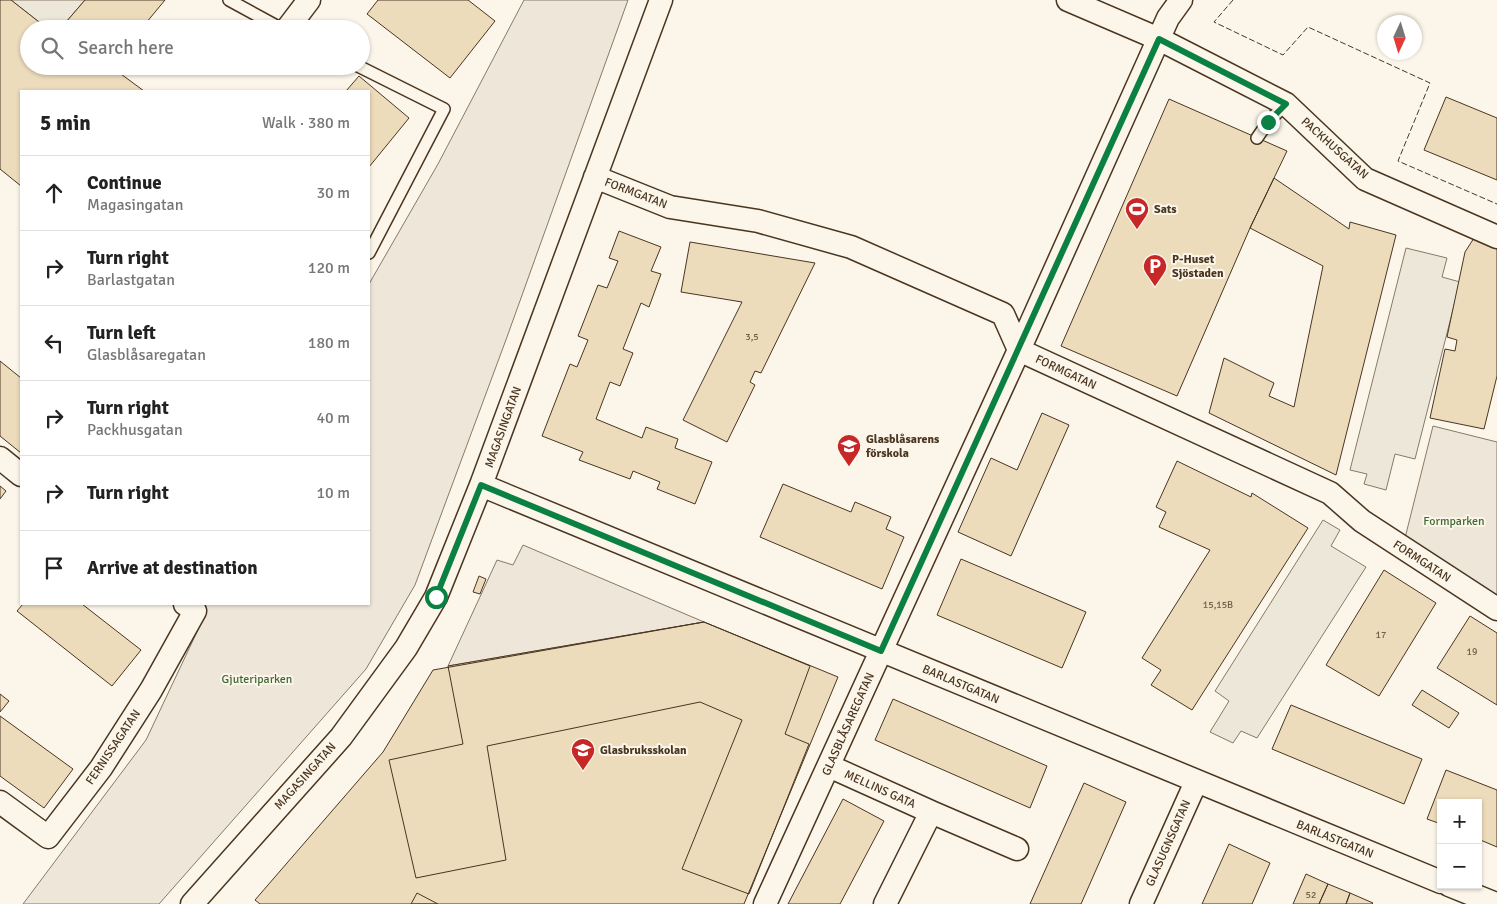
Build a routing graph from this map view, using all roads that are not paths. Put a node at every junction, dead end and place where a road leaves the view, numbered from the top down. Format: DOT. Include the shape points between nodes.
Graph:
graph roads {
  1 [pos="229,0"];
  2 [pos="309,0"];
  3 [pos="661,0"];
  4 [pos="1068,0"];
  5 [pos="1181,0"];
  6 [pos="266,20"];
  7 [pos="294,20"];
  8 [pos="1159,39"];
  9 [pos="370,72"];
  10 [pos="1286,104"];
  11 [pos="1257,138"];
  12 [pos="595,177"];
  13 [pos="1497,238"];
  14 [pos="370,250"];
  15 [pos="1019,350"];
  16 [pos="0,458"];
  17 [pos="20,474"];
  18 [pos="481,485"];
  19 [pos="186,605"];
  20 [pos="1497,609"];
  21 [pos="881,651"];
  22 [pos="829,766"];
  23 [pos="1196,782"];
  24 [pos="0,802"];
  25 [pos="931,812"];
  26 [pos="1017,849"];
  27 [pos="1437,880"];
  28 [pos="1459,889"];
  29 [pos="192,904"];
  30 [pos="765,904"];
  31 [pos="885,904"];
  32 [pos="1141,904"];
  33 [pos="1496,904"];
  1 -- 6 [label="lane"];
  2 -- 7 [label="street"];
  3 -- 12 [label="street, MAGASINGATAN"];
  4 -- 8 [label="street, PACKHUSGATAN"];
  5 -- 8 [label="street, GLASBLÅSAREGATAN"];
  8 -- 10 [label="street, PACKHUSGATAN"];
  8 -- 15 [label="street, GLASBLÅSAREGATAN"];
  9 -- 14 [label="lane" via="444,109"];
  10 -- 11 [label="lane"];
  10 -- 13 [label="street, PACKHUSGATAN" via="1365,179"];
  12 -- 15 [label="street, FORMGATAN" via="670,207 758,221 852,247 1003,314"];
  12 -- 18 [label="street, MAGASINGATAN"];
  15 -- 20 [label="street, FORMGATAN" via="1330,494 1362,521"];
  15 -- 21 [label="street, GLASBLÅSAREGATAN"];
  16 -- 17 [label="street"];
  18 -- 21 [label="street, BARLASTGATAN"];
  18 -- 29 [label="street, MAGASINGATAN" via="436,597 406,648 341,737"];
  19 -- 24 [label="street, FERNISSAGATAN" via="195,611 151,690 101,768 48,836"];
  21 -- 22 [label="street, GLASBLÅSAREGATAN"];
  21 -- 23 [label="street, BARLASTGATAN"];
  22 -- 25 [label="street, MELLINS GATA"];
  22 -- 30 [label="street, GLASBLÅSAREGATAN"];
  23 -- 27 [label="street, BARLASTGATAN"];
  23 -- 32 [label="street, GLASUGNSGATAN"];
  25 -- 26 [label="street, MELLINS GATA"];
  25 -- 31 [label="street, MELLINS GATA"];
  28 -- 33 [label="street"];
}
